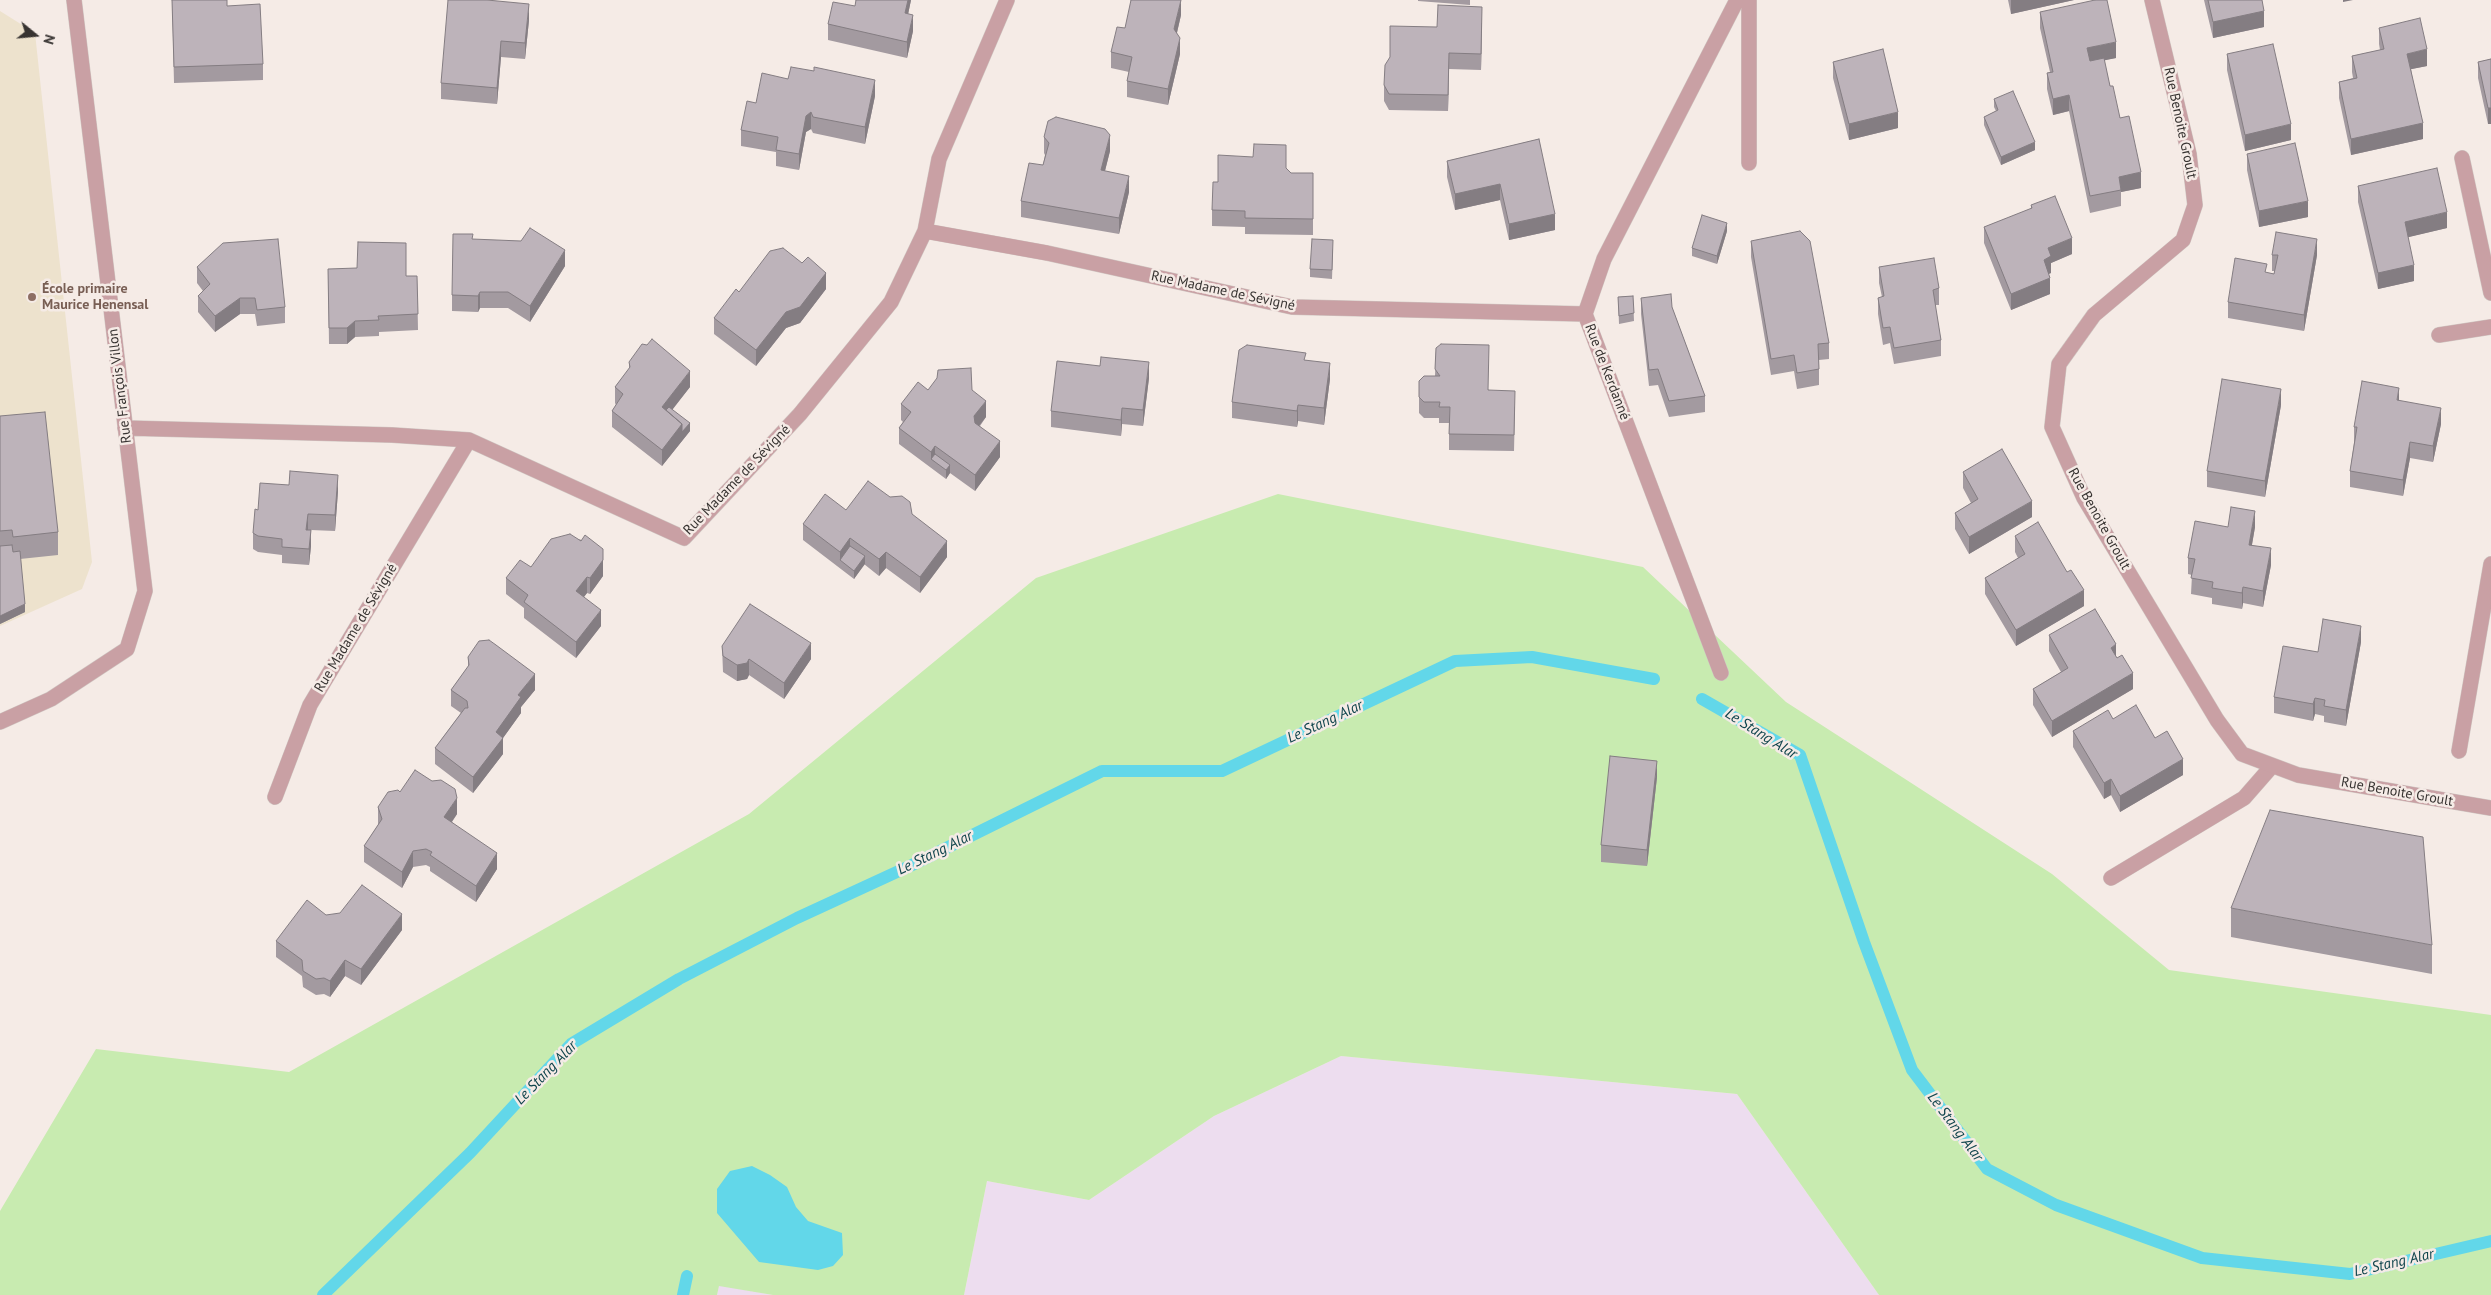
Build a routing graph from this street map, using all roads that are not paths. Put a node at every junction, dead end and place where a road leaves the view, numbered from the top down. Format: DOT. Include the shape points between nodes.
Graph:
graph roads {
  1 [pos="74,0"];
  2 [pos="1007,0"];
  3 [pos="1737,0"];
  4 [pos="1750,0"];
  5 [pos="2152,0"];
  6 [pos="2462,158"];
  7 [pos="1749,163"];
  8 [pos="925,231"];
  9 [pos="2491,293"];
  10 [pos="1585,314"];
  11 [pos="2491,327"];
  12 [pos="2439,335"];
  13 [pos="124,428"];
  14 [pos="469,440"];
  15 [pos="2491,564"];
  16 [pos="2485,637"];
  17 [pos="1721,673"];
  18 [pos="0,722"];
  19 [pos="2458,751"];
  20 [pos="2272,766"];
  21 [pos="275,797"];
  22 [pos="2491,808"];
  23 [pos="2111,878"];
  1 -- 13 [label="street, Rue François Villon"];
  2 -- 8 [label="street, Rue Madame de Sévigné" via="939,159"];
  3 -- 10 [label="street, Rue de Kerdanné" via="1604,259"];
  4 -- 7 [label="street"];
  5 -- 20 [label="street, Rue Benoite Groult" via="2189,154 2195,205 2183,240 2094,316 2059,364 2052,427 2084,498 2217,720 2242,754"];
  6 -- 9 [label="street"];
  8 -- 10 [label="street, Rue Madame de Sévigné" via="1047,253 1292,307"];
  8 -- 14 [label="street, Rue Madame de Sévigné" via="891,302 800,414 684,538"];
  10 -- 17 [label="street, Rue de Kerdanné"];
  11 -- 12 [label="street"];
  13 -- 14 [label="street, Rue Madame de Sévigné"];
  13 -- 18 [label="street, Rue François Villon" via="145,591 127,649 51,699"];
  14 -- 21 [label="street, Rue Madame de Sévigné" via="310,706"];
  15 -- 16 [label="street"];
  16 -- 19 [label="street"];
  20 -- 22 [label="street, Rue Benoite Groult" via="2298,775"];
  20 -- 23 [label="street" via="2244,798"];
}
